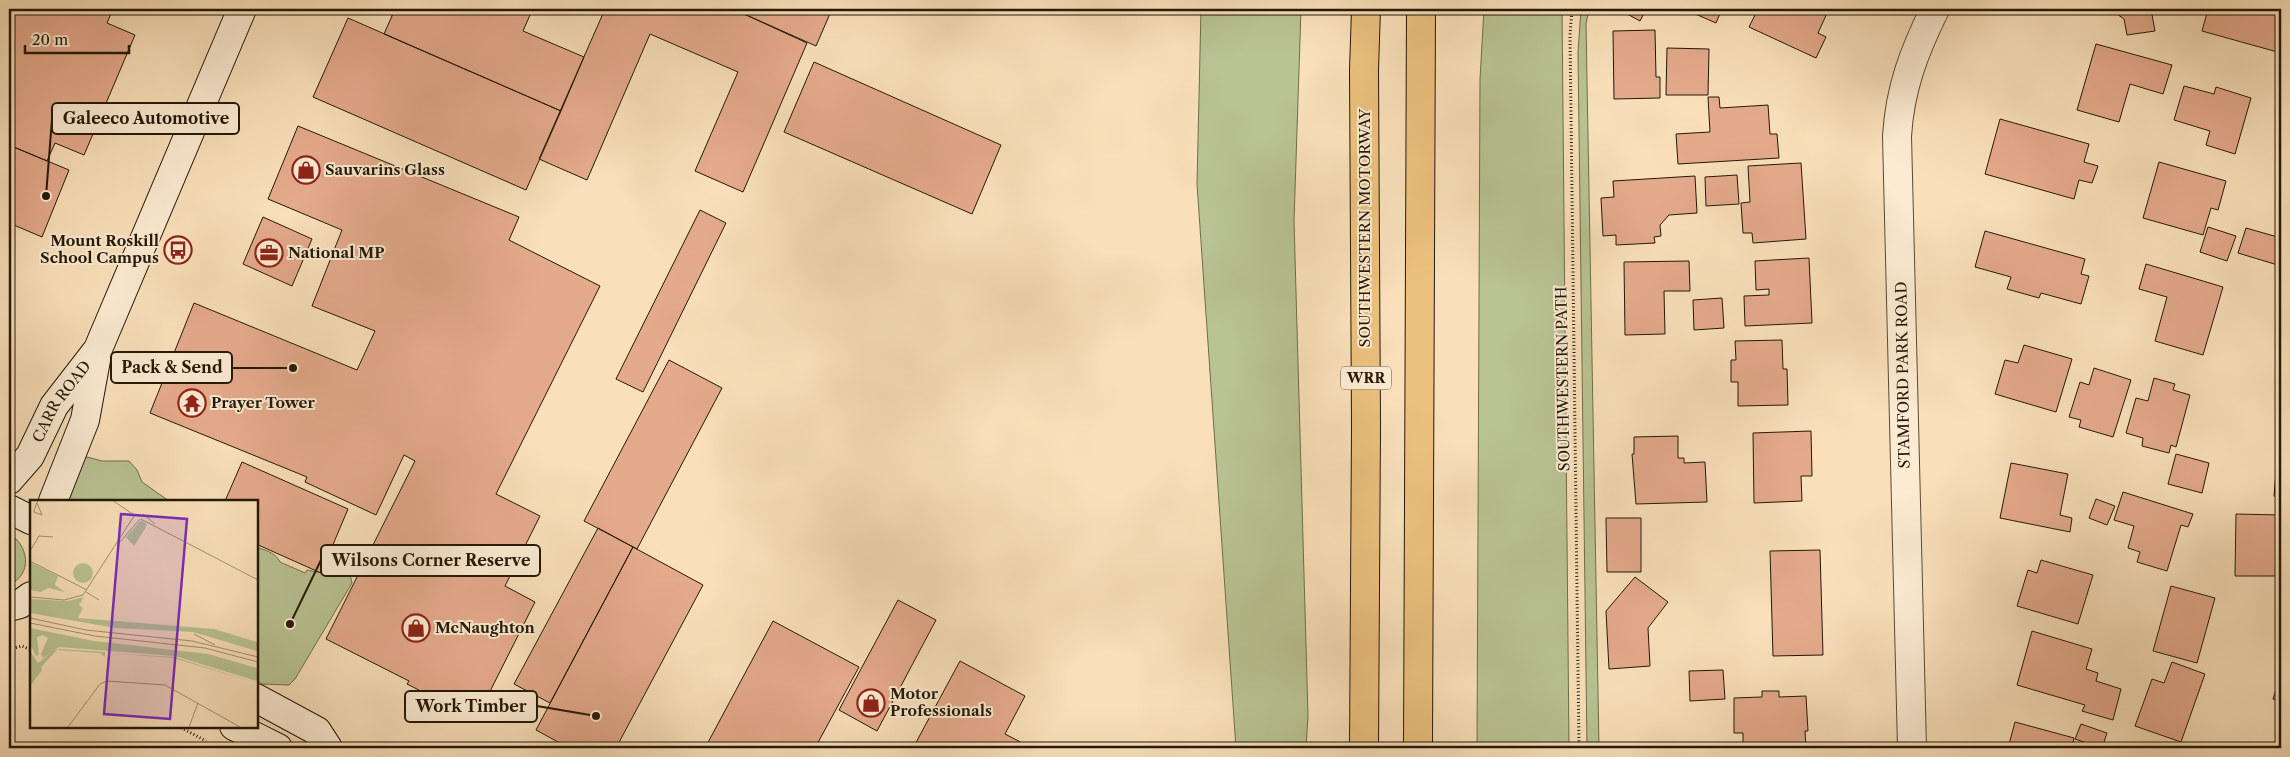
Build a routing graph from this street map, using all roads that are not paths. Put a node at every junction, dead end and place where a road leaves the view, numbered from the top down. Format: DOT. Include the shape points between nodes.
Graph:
graph roads {
  1 [pos="242,9"];
  2 [pos="1366,9"];
  3 [pos="1421,9"];
  4 [pos="1934,9"];
  5 [pos="98,349"];
  6 [pos="9,480"];
  7 [pos="53,500"];
  8 [pos="9,509"];
  9 [pos="30,520"];
  10 [pos="258,699"];
  11 [pos="236,727"];
  12 [pos="278,748"];
  13 [pos="328,748"];
  14 [pos="1364,748"];
  15 [pos="1418,748"];
  16 [pos="1912,748"];
  1 -- 5 [label="main road, CARR ROAD"];
  2 -- 14 [label="highway, SOUTHWESTERN MOTORWAY / WRR"];
  3 -- 15 [label="highway"];
  4 -- 16 [label="main road, STAMFORD PARK ROAD" via="1908,71 1897,136"];
  5 -- 6 [label="main road, CARR ROAD" via="54,406 30,456"];
  5 -- 7 [label="main road, CARR ROAD" via="85,420"];
  8 -- 9 [label="main road"];
  10 -- 13 [label="main road" via="318,730"];
  11 -- 12 [label="main road"];
}
